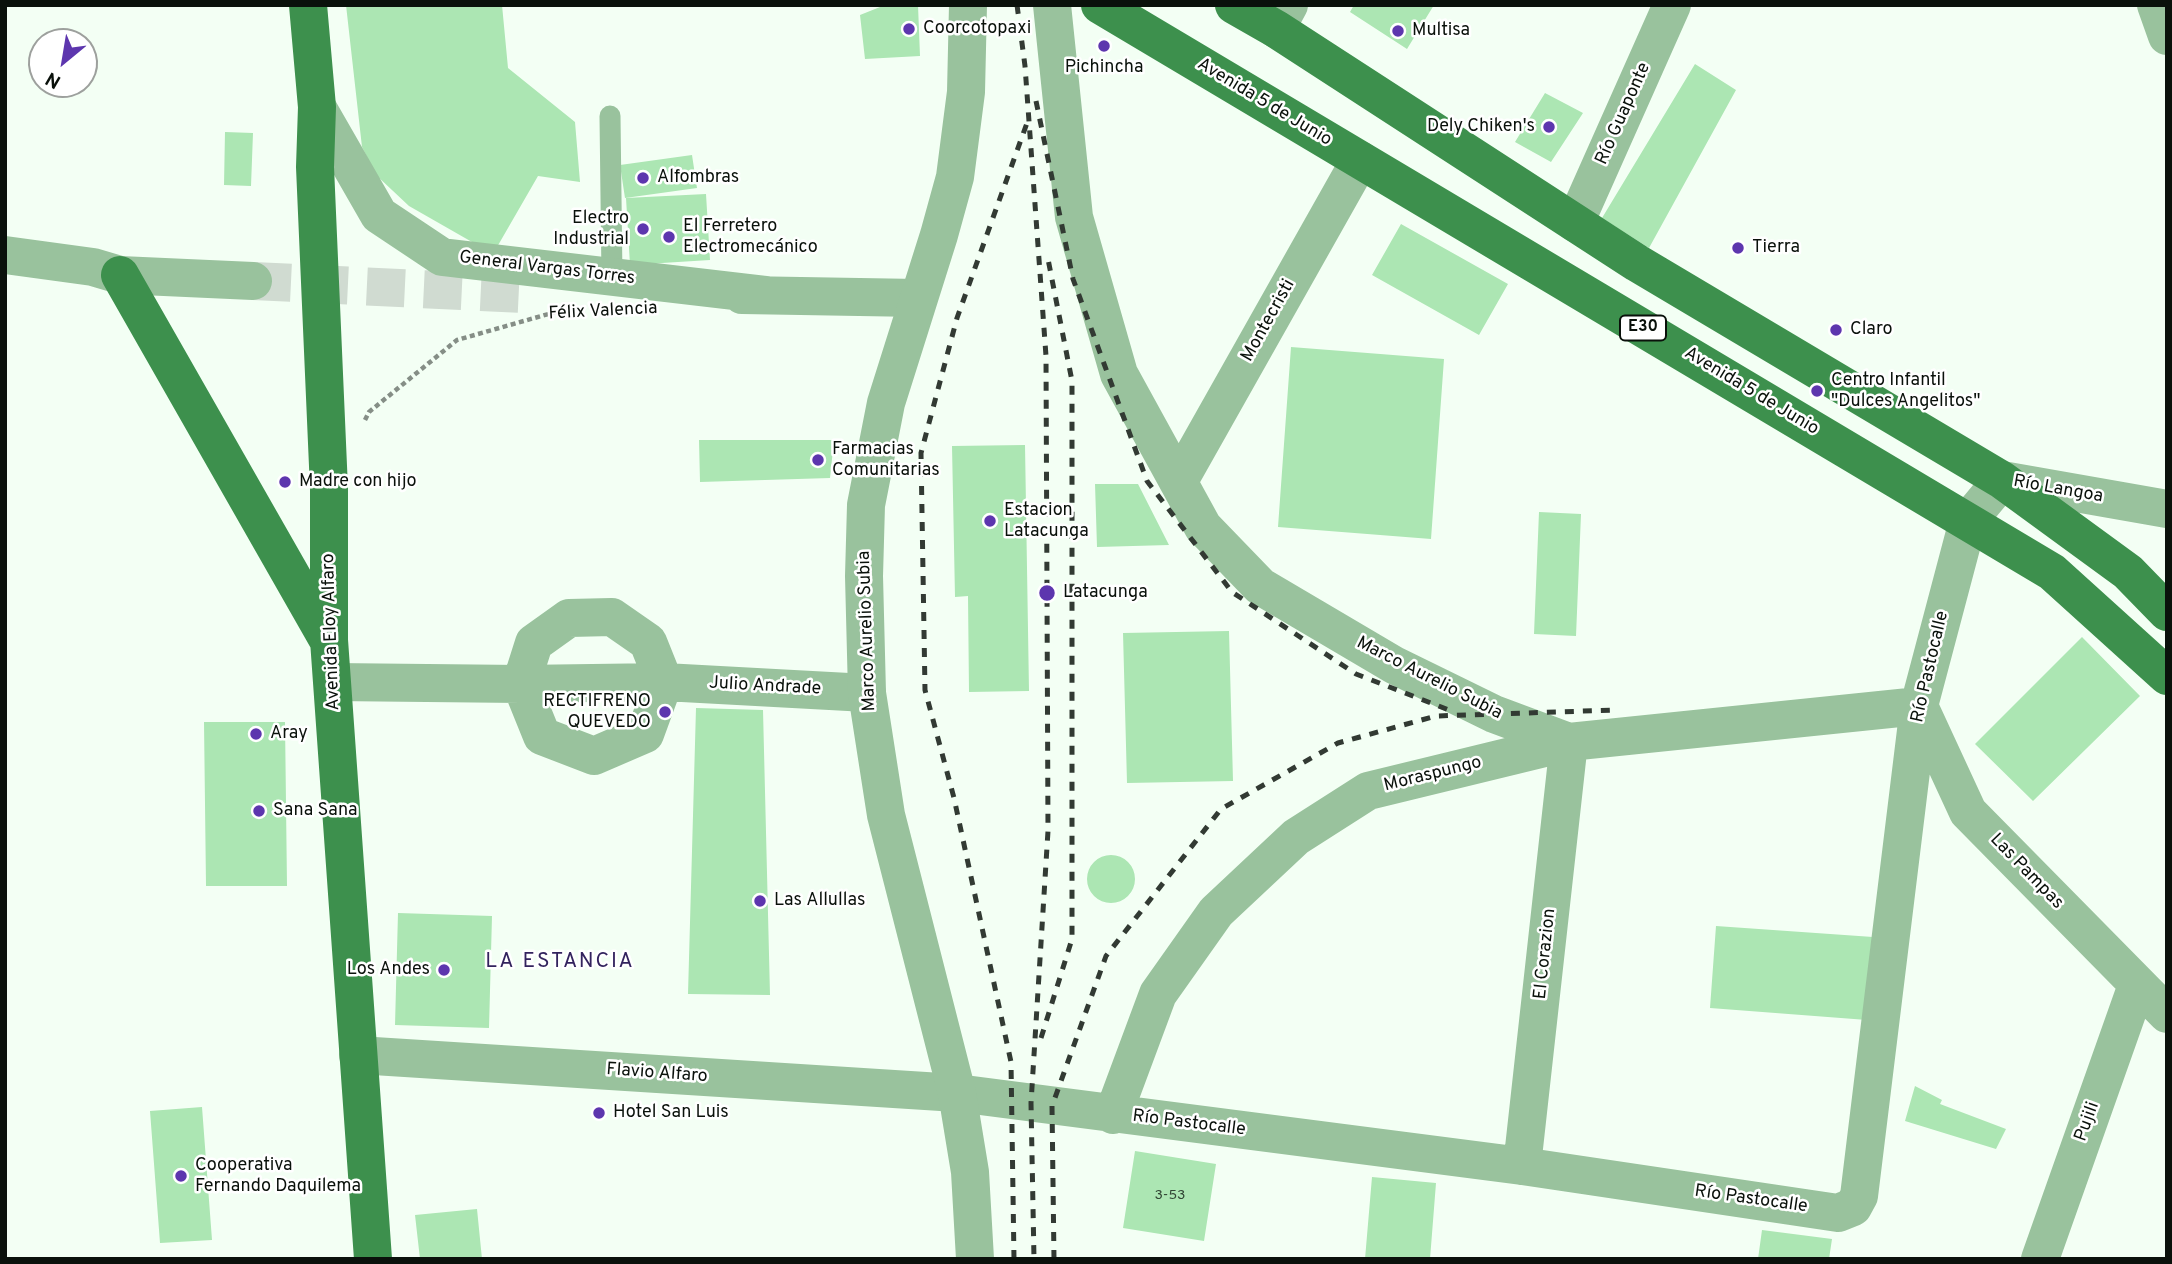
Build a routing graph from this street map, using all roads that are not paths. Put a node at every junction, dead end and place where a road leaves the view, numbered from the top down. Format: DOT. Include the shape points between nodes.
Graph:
graph roads {
  1 [pos="308,5"];
  2 [pos="968,5"];
  3 [pos="1052,5"];
  4 [pos="1100,5"];
  5 [pos="1234,5"];
  6 [pos="1672,5"];
  7 [pos="2156,5"];
  8 [pos="1282,17"];
  9 [pos="2167,36"];
  10 [pos="317,107"];
  11 [pos="610,116"];
  12 [pos="1360,160"];
  13 [pos="1576,223"];
  14 [pos="5,255"];
  15 [pos="1637,263"];
  16 [pos="120,275"];
  17 [pos="612,278"];
  18 [pos="253,281"];
  19 [pos="524,294"];
  20 [pos="767,295"];
  21 [pos="918,298"];
  22 [pos="1608,307"];
  23 [pos="2001,480"];
  24 [pos="1179,481"];
  25 [pos="2167,509"];
  26 [pos="1968,521"];
  27 [pos="2167,612"];
  28 [pos="328,640"];
  29 [pos="2167,676"];
  30 [pos="333,682"];
  31 [pos="664,682"];
  32 [pos="521,684"];
  33 [pos="867,693"];
  34 [pos="1919,706"];
  35 [pos="1569,742"];
  36 [pos="2137,985"];
  37 [pos="2167,1014"];
  38 [pos="358,1055"];
  39 [pos="957,1093"];
  40 [pos="1113,1115"];
  41 [pos="1522,1166"];
  42 [pos="373,1259"];
  43 [pos="975,1259"];
  44 [pos="2040,1259"];
  1 -- 10 [label="main road, Avenida Eloy Alfaro"];
  2 -- 21 [label="street, Marco Aurelio Subia" via="966,92 955,177"];
  3 -- 24 [label="street, Marco Aurelio Subia" via="1074,217 1119,374"];
  4 -- 12 [label="main road, Avenida 5 de Junio / E30"];
  5 -- 8 [label="main road"];
  6 -- 13 [label="street, Río Guaponte"];
  7 -- 9 [label="street"];
  8 -- 13 [label="main road"];
  10 -- 17 [label="street, General Vargas Torres" via="379,215 442,257"];
  10 -- 28 [label="main road, Avenida Eloy Alfaro" via="315,167 329,489"];
  11 -- 17 [label="lane"];
  12 -- 22 [label="main road, Avenida 5 de Junio / E30"];
  12 -- 24 [label="street, Montecristi"];
  13 -- 15 [label="main road"];
  14 -- 16 [label="street"];
  15 -- 22 [label="main road"];
  15 -- 23 [label="main road"];
  16 -- 18 [label="street"];
  16 -- 28 [label="main road"];
  17 -- 20 [label="street, General Vargas Torres"];
  19 -- 20 [label="street, General Vargas Torres"];
  20 -- 21 [label="street, General Vargas Torres"];
  21 -- 33 [label="street, Marco Aurelio Subia" via="886,403 866,505"];
  22 -- 26 [label="main road, Avenida 5 de Junio / E30"];
  23 -- 25 [label="street, Río Langoa"];
  23 -- 26 [label="street, Río Langoa"];
  23 -- 27 [label="main road" via="2128,572"];
  24 -- 35 [label="street, Marco Aurelio Subia" via="1203,527 1260,586 1394,665 1494,714"];
  26 -- 29 [label="main road, Avenida 5 de Junio / E30" via="2052,572"];
  26 -- 34 [label="street, Río Pastocalle"];
  28 -- 30 [label="main road, Avenida Eloy Alfaro"];
  30 -- 32 [label="street, Julio Andrade"];
  30 -- 38 [label="main road, Avenida Eloy Alfaro"];
  31 -- 32 [label="street, Julio Andrade"];
  31 -- 32 [label="street" via="648,642 612,617 602,617 569,618 534,643"];
  31 -- 32 [label="street" via="645,734 594,756 542,736"];
  31 -- 33 [label="street, Julio Andrade"];
  33 -- 39 [label="street, Marco Aurelio Subia" via="886,815"];
  34 -- 35 [label="street, Moraspungo"];
  34 -- 36 [label="street, Las Pampas" via="1968,812"];
  34 -- 41 [label="street, Río Pastocalle" via="1859,1196 1853,1207 1838,1213"];
  35 -- 40 [label="street, Moraspungo" via="1368,791 1296,836 1216,912 1158,994"];
  35 -- 41 [label="street, El Corazion"];
  36 -- 37 [label="street, Las Pampas"];
  36 -- 44 [label="street, Pujili"];
  38 -- 39 [label="street, Flavio Alfaro"];
  38 -- 42 [label="main road, Avenida Eloy Alfaro"];
  39 -- 40 [label="street, Río Pastocalle"];
  39 -- 43 [label="street, Marco Aurelio Subia" via="970,1172"];
  40 -- 41 [label="street, Río Pastocalle"];
}
